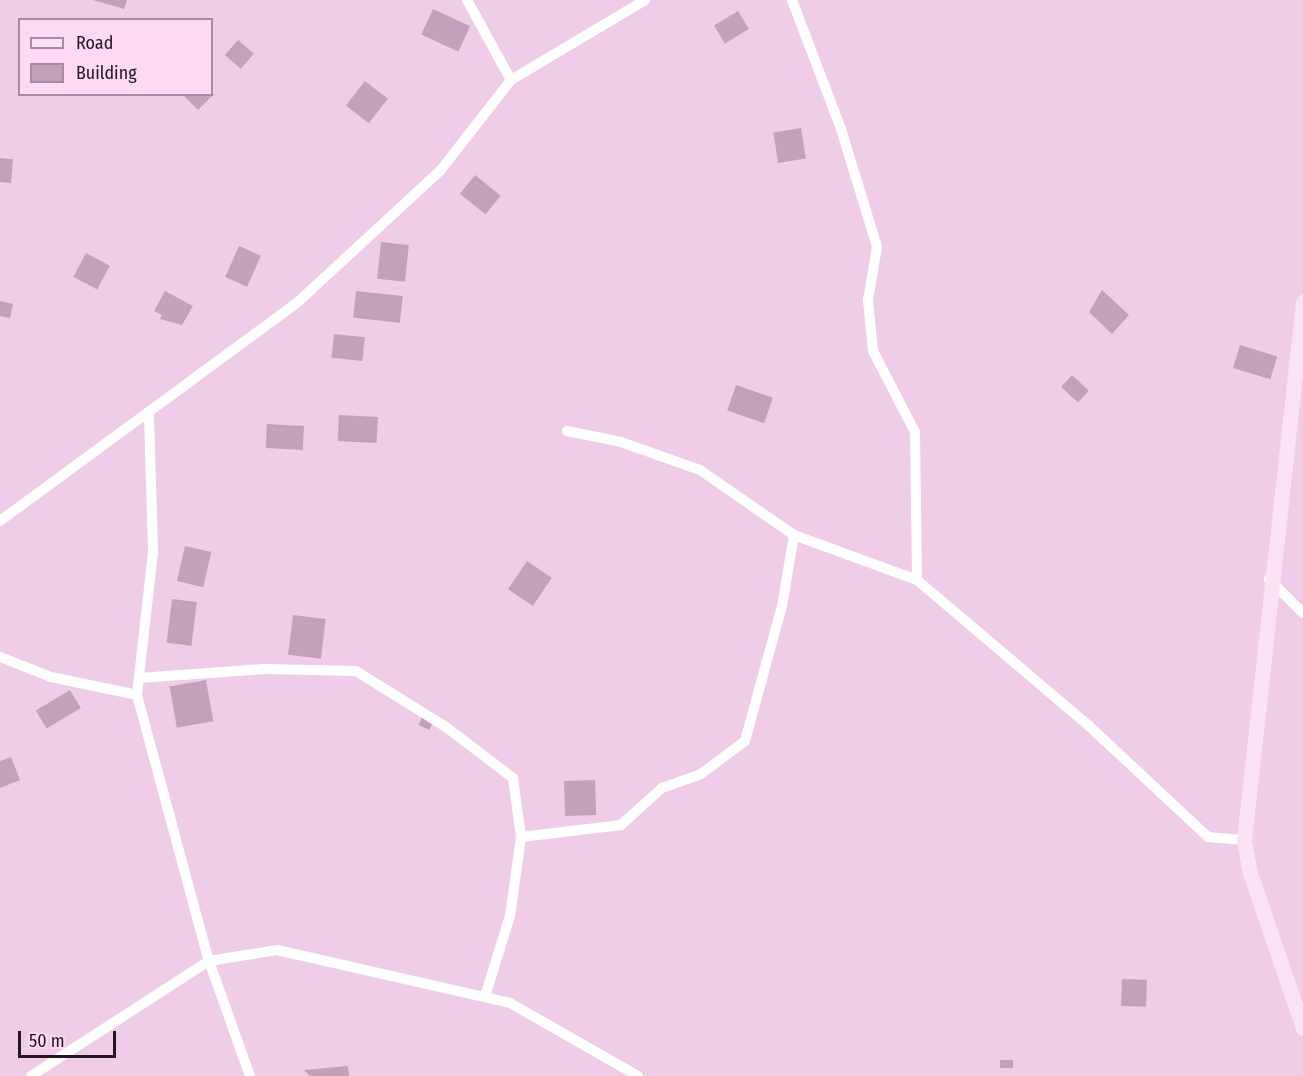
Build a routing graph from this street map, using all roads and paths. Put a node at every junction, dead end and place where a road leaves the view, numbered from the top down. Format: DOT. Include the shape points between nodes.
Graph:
graph roads {
  1 [pos="467,0"];
  2 [pos="645,0"];
  3 [pos="792,0"];
  4 [pos="511,80"];
  5 [pos="1303,302"];
  6 [pos="149,416"];
  7 [pos="567,431"];
  8 [pos="0,521"];
  9 [pos="794,535"];
  10 [pos="1269,579"];
  11 [pos="917,580"];
  12 [pos="1303,613"];
  13 [pos="0,657"];
  14 [pos="139,678"];
  15 [pos="137,695"];
  16 [pos="521,837"];
  17 [pos="1244,840"];
  18 [pos="209,961"];
  19 [pos="485,996"];
  20 [pos="1303,1028"];
  21 [pos="31,1076"];
  22 [pos="250,1076"];
  23 [pos="638,1076"];
  1 -- 4 [label="street"];
  2 -- 4 [label="street"];
  3 -- 11 [label="street" via="841,129 877,247 868,300 873,351 915,432"];
  4 -- 6 [label="street" via="440,171 300,301"];
  5 -- 10 [label="main road"];
  6 -- 8 [label="street"];
  6 -- 14 [label="street" via="153,552"];
  7 -- 9 [label="street" via="621,442 700,470"];
  9 -- 11 [label="street"];
  9 -- 16 [label="street" via="782,606 745,741 701,774 662,788 621,825"];
  10 -- 12 [label="street"];
  10 -- 17 [label="main road"];
  11 -- 17 [label="street" via="1088,725 1208,837"];
  13 -- 15 [label="street" via="51,677"];
  14 -- 15 [label="street"];
  14 -- 16 [label="street" via="266,669 356,671 446,727 513,778"];
  15 -- 18 [label="street"];
  16 -- 19 [label="street" via="510,916"];
  17 -- 20 [label="main road" via="1250,873"];
  18 -- 19 [label="street" via="277,950"];
  18 -- 21 [label="street"];
  18 -- 22 [label="street"];
  19 -- 23 [label="street" via="510,1003"];
}
